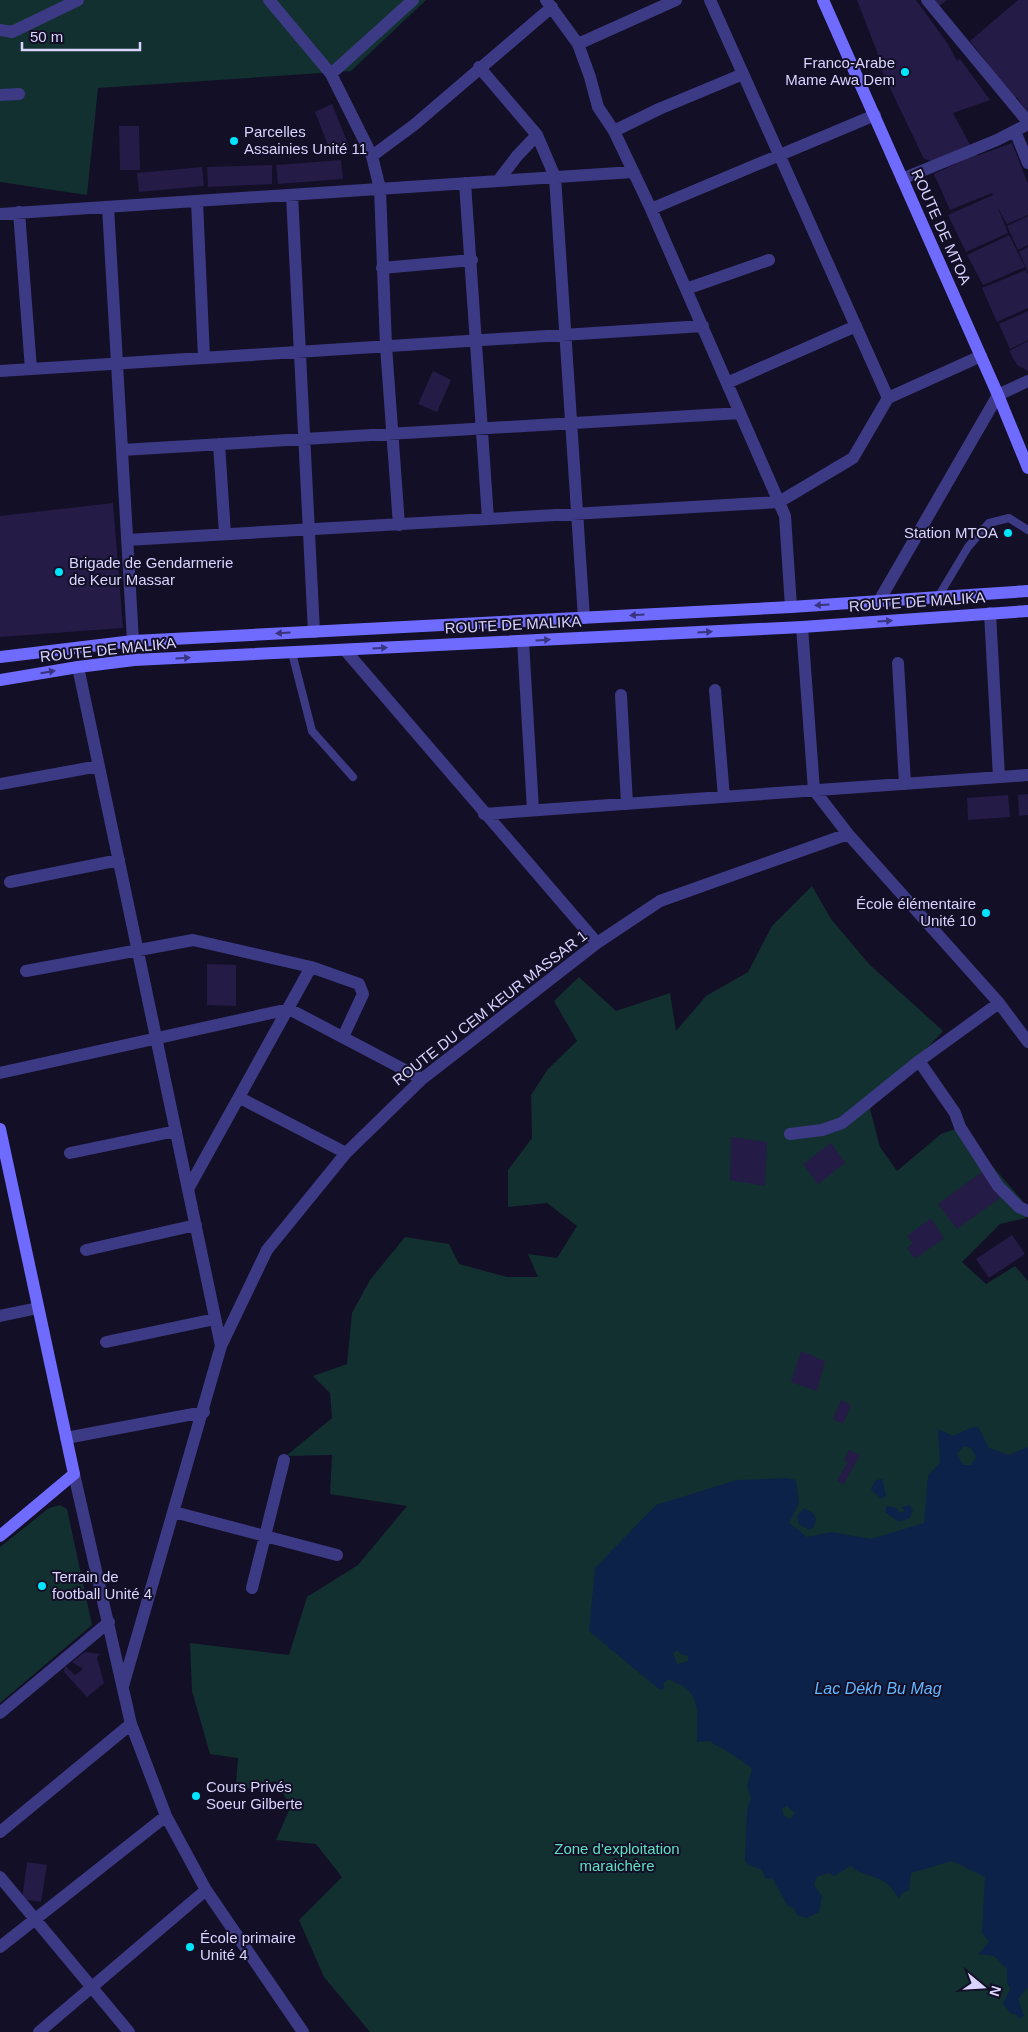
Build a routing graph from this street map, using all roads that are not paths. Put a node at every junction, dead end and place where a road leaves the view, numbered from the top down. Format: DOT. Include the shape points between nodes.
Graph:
graph roads {
  1 [pos="78,0"];
  2 [pos="269,0"];
  3 [pos="413,0"];
  4 [pos="676,0"];
  5 [pos="710,0"];
  6 [pos="823,0"];
  7 [pos="927,0"];
  8 [pos="549,4"];
  9 [pos="0,30"];
  10 [pos="578,44"];
  11 [pos="479,67"];
  12 [pos="331,74"];
  13 [pos="742,74"];
  14 [pos="18,94"];
  15 [pos="0,95"];
  16 [pos="875,115"];
  17 [pos="1028,123"];
  18 [pos="614,131"];
  19 [pos="1015,131"];
  20 [pos="537,135"];
  21 [pos="372,156"];
  22 [pos="779,156"];
  23 [pos="1028,163"];
  24 [pos="634,172"];
  25 [pos="555,177"];
  26 [pos="902,179"];
  27 [pos="498,181"];
  28 [pos="465,183"];
  29 [pos="380,189"];
  30 [pos="292,195"];
  31 [pos="197,201"];
  32 [pos="108,207"];
  33 [pos="651,209"];
  34 [pos="18,212"];
  35 [pos="0,214"];
  36 [pos="472,260"];
  37 [pos="769,260"];
  38 [pos="382,268"];
  39 [pos="686,290"];
  40 [pos="702,326"];
  41 [pos="856,326"];
  42 [pos="567,335"];
  43 [pos="476,341"];
  44 [pos="386,346"];
  45 [pos="300,352"];
  46 [pos="981,356"];
  47 [pos="204,358"];
  48 [pos="117,363"];
  49 [pos="31,369"];
  50 [pos="0,370"];
  51 [pos="1028,381"];
  52 [pos="727,383"];
  53 [pos="998,395"];
  54 [pos="888,398"];
  55 [pos="740,413"];
  56 [pos="572,423"];
  57 [pos="482,428"];
  58 [pos="393,434"];
  59 [pos="304,439"];
  60 [pos="219,444"];
  61 [pos="122,450"];
  62 [pos="1028,468"];
  63 [pos="779,502"];
  64 [pos="578,514"];
  65 [pos="488,519"];
  66 [pos="399,524"];
  67 [pos="308,530"];
  68 [pos="1028,530"];
  69 [pos="225,534"];
  70 [pos="127,540"];
  71 [pos="1028,591"];
  72 [pos="938,597"];
  73 [pos="879,601"];
  74 [pos="791,607"];
  75 [pos="1028,611"];
  76 [pos="990,613"];
  77 [pos="584,618"];
  78 [pos="802,627"];
  79 [pos="314,632"];
  80 [pos="133,641"];
  81 [pos="523,641"];
  82 [pos="345,650"];
  83 [pos="292,653"];
  84 [pos="0,657"];
  85 [pos="898,663"];
  86 [pos="78,667"];
  87 [pos="0,680"];
  88 [pos="715,690"];
  89 [pos="621,695"];
  90 [pos="99,766"];
  91 [pos="1028,775"];
  92 [pos="353,776"];
  93 [pos="999,777"];
  94 [pos="0,784"];
  95 [pos="905,784"];
  96 [pos="814,790"];
  97 [pos="724,797"];
  98 [pos="627,804"];
  99 [pos="533,810"];
  100 [pos="484,814"];
  101 [pos="848,834"];
  102 [pos="119,860"];
  103 [pos="10,882"];
  104 [pos="597,943"];
  105 [pos="138,949"];
  106 [pos="311,967"];
  107 [pos="26,971"];
  108 [pos="999,1003"];
  109 [pos="289,1010"];
  110 [pos="342,1037"];
  111 [pos="156,1038"];
  112 [pos="1028,1042"];
  113 [pos="919,1060"];
  114 [pos="0,1073"];
  115 [pos="422,1079"];
  116 [pos="240,1098"];
  117 [pos="0,1128"];
  118 [pos="176,1131"];
  119 [pos="790,1134"];
  120 [pos="70,1153"];
  121 [pos="346,1153"];
  122 [pos="188,1189"];
  123 [pos="1028,1211"];
  124 [pos="196,1225"];
  125 [pos="86,1250"];
  126 [pos="38,1308"];
  127 [pos="0,1316"];
  128 [pos="215,1319"];
  129 [pos="106,1342"];
  130 [pos="221,1346"];
  131 [pos="204,1412"];
  132 [pos="66,1438"];
  133 [pos="284,1460"];
  134 [pos="74,1474"];
  135 [pos="174,1512"];
  136 [pos="0,1536"];
  137 [pos="265,1536"];
  138 [pos="337,1555"];
  139 [pos="252,1588"];
  140 [pos="109,1622"];
  141 [pos="123,1686"];
  142 [pos="0,1713"];
  143 [pos="131,1724"];
  144 [pos="166,1816"];
  145 [pos="0,1832"];
  146 [pos="0,1877"];
  147 [pos="206,1890"];
  148 [pos="35,1917"];
  149 [pos="0,1946"];
  150 [pos="92,1987"];
  151 [pos="39,2032"];
  152 [pos="129,2032"];
  153 [pos="303,2032"];
  1 -- 9 [label="street" via="12,32"];
  2 -- 12 [label="street"];
  3 -- 12 [label="street"];
  4 -- 10 [label="street"];
  5 -- 13 [label="street"];
  6 -- 16 [label="main road, ROUTE DE MTOA"];
  7 -- 17 [label="street"];
  8 -- 10 [label="street"];
  8 -- 11 [label="street"];
  10 -- 18 [label="street" via="598,107"];
  11 -- 20 [label="street"];
  11 -- 21 [label="street" via="414,125"];
  12 -- 21 [label="street"];
  13 -- 18 [label="street"];
  13 -- 22 [label="street"];
  14 -- 15 [label="street"];
  16 -- 22 [label="street"];
  16 -- 26 [label="main road, ROUTE DE MTOA"];
  17 -- 19 [label="street"];
  18 -- 24 [label="street"];
  19 -- 23 [label="street"];
  19 -- 26 [label="street"];
  20 -- 25 [label="street"];
  20 -- 27 [label="street"];
  21 -- 29 [label="street"];
  22 -- 33 [label="street"];
  22 -- 41 [label="street"];
  24 -- 25 [label="street"];
  24 -- 33 [label="street"];
  25 -- 27 [label="street"];
  25 -- 42 [label="street"];
  26 -- 46 [label="main road, ROUTE DE MTOA"];
  27 -- 28 [label="street"];
  28 -- 29 [label="street"];
  28 -- 36 [label="street"];
  29 -- 30 [label="street"];
  29 -- 38 [label="street"];
  30 -- 31 [label="street"];
  30 -- 45 [label="street"];
  31 -- 32 [label="street"];
  31 -- 47 [label="street"];
  32 -- 34 [label="street"];
  32 -- 48 [label="street"];
  33 -- 39 [label="street"];
  34 -- 35 [label="street"];
  34 -- 49 [label="street"];
  36 -- 38 [label="street"];
  36 -- 43 [label="street"];
  37 -- 39 [label="street"];
  38 -- 44 [label="street"];
  39 -- 40 [label="street"];
  40 -- 42 [label="street"];
  40 -- 52 [label="street"];
  41 -- 52 [label="street"];
  41 -- 54 [label="street"];
  42 -- 43 [label="street"];
  42 -- 56 [label="street"];
  43 -- 44 [label="street"];
  43 -- 57 [label="street"];
  44 -- 45 [label="street"];
  44 -- 58 [label="street"];
  45 -- 47 [label="street"];
  45 -- 59 [label="street"];
  46 -- 53 [label="main road, ROUTE DE MTOA"];
  46 -- 54 [label="street"];
  47 -- 48 [label="street"];
  48 -- 49 [label="street"];
  48 -- 61 [label="street"];
  49 -- 50 [label="street"];
  51 -- 53 [label="street"];
  52 -- 55 [label="street"];
  53 -- 62 [label="main road, ROUTE DE MTOA"];
  53 -- 73 [label="street"];
  54 -- 63 [label="street" via="853,458"];
  55 -- 56 [label="street"];
  55 -- 63 [label="street"];
  56 -- 57 [label="street"];
  56 -- 64 [label="street"];
  57 -- 58 [label="street"];
  57 -- 65 [label="street"];
  58 -- 59 [label="street"];
  58 -- 66 [label="street"];
  59 -- 60 [label="street"];
  59 -- 67 [label="street"];
  60 -- 61 [label="street"];
  60 -- 69 [label="street"];
  61 -- 70 [label="street"];
  63 -- 64 [label="street"];
  63 -- 74 [label="street" via="785,516"];
  64 -- 65 [label="street"];
  64 -- 77 [label="street"];
  65 -- 66 [label="street"];
  66 -- 67 [label="street"];
  67 -- 69 [label="street"];
  67 -- 79 [label="street"];
  68 -- 72 [label="lane" via="1009,518 989,523 968,547"];
  69 -- 70 [label="street"];
  70 -- 80 [label="street"];
  71 -- 72 [label="main road, ROUTE DE MALIKA"];
  72 -- 73 [label="main road, ROUTE DE MALIKA"];
  73 -- 74 [label="main road, ROUTE DE MALIKA, one-way"];
  74 -- 77 [label="main road, ROUTE DE MALIKA, one-way"];
  75 -- 76 [label="main road, ROUTE DE MALIKA"];
  78 -- 76 [label="main road, ROUTE DE MALIKA, one-way"];
  76 -- 93 [label="street"];
  77 -- 79 [label="main road, ROUTE DE MALIKA"];
  81 -- 78 [label="main road, ROUTE DE MALIKA, one-way"];
  78 -- 96 [label="street"];
  79 -- 80 [label="main road, ROUTE DE MALIKA, one-way"];
  80 -- 84 [label="main road, ROUTE DE MALIKA"];
  82 -- 81 [label="main road, ROUTE DE MALIKA, one-way"];
  81 -- 99 [label="street"];
  82 -- 83 [label="main road, ROUTE DE MALIKA"];
  82 -- 100 [label="street"];
  86 -- 83 [label="main road, ROUTE DE MALIKA, one-way" via="134,660"];
  83 -- 92 [label="lane" via="312,731"];
  85 -- 95 [label="street"];
  87 -- 86 [label="main road, ROUTE DE MALIKA, one-way"];
  86 -- 90 [label="street"];
  88 -- 97 [label="street"];
  89 -- 98 [label="street"];
  90 -- 94 [label="street"];
  90 -- 102 [label="street"];
  91 -- 93 [label="street"];
  93 -- 95 [label="street"];
  95 -- 96 [label="street"];
  96 -- 97 [label="street"];
  96 -- 101 [label="street"];
  97 -- 98 [label="street"];
  98 -- 99 [label="street"];
  99 -- 100 [label="street"];
  100 -- 104 [label="street"];
  101 -- 104 [label="street, ROUTE DU CEM KEUR MASSAR 1" via="660,901"];
  101 -- 108 [label="street"];
  102 -- 103 [label="street"];
  102 -- 105 [label="street"];
  104 -- 115 [label="street, ROUTE DU CEM KEUR MASSAR 1"];
  105 -- 106 [label="street" via="175,942 205,942"];
  105 -- 107 [label="street"];
  105 -- 111 [label="street"];
  106 -- 109 [label="street"];
  106 -- 110 [label="street" via="355,982 363,989"];
  108 -- 112 [label="street"];
  108 -- 113 [label="street"];
  109 -- 110 [label="street"];
  109 -- 111 [label="street"];
  109 -- 116 [label="street"];
  110 -- 115 [label="street"];
  111 -- 114 [label="street"];
  111 -- 118 [label="street"];
  113 -- 119 [label="street" via="842,1123 822,1130"];
  113 -- 123 [label="street" via="956,1113 960,1126 998,1186 1019,1208"];
  115 -- 121 [label="street, ROUTE DU CEM KEUR MASSAR 1"];
  116 -- 121 [label="street"];
  116 -- 122 [label="street"];
  117 -- 126 [label="main road"];
  118 -- 120 [label="street"];
  118 -- 122 [label="street"];
  121 -- 130 [label="street, ROUTE DU CEM KEUR MASSAR 1" via="267,1250"];
  122 -- 124 [label="street"];
  124 -- 125 [label="street"];
  124 -- 128 [label="street"];
  126 -- 127 [label="street"];
  126 -- 132 [label="main road"];
  128 -- 129 [label="street"];
  128 -- 130 [label="street"];
  130 -- 131 [label="street, ROUTE DU CEM KEUR MASSAR 1"];
  131 -- 132 [label="street"];
  131 -- 135 [label="street, ROUTE DU CEM KEUR MASSAR 1"];
  132 -- 134 [label="main road"];
  133 -- 137 [label="street"];
  134 -- 136 [label="main road"];
  134 -- 140 [label="street"];
  135 -- 137 [label="street"];
  135 -- 141 [label="street, ROUTE DU CEM KEUR MASSAR 1"];
  137 -- 138 [label="street"];
  137 -- 139 [label="street"];
  140 -- 141 [label="street"];
  140 -- 142 [label="street"];
  141 -- 143 [label="street"];
  143 -- 144 [label="street"];
  143 -- 145 [label="street"];
  144 -- 147 [label="street"];
  144 -- 148 [label="street"];
  146 -- 148 [label="street"];
  147 -- 150 [label="street"];
  147 -- 153 [label="street"];
  148 -- 149 [label="street"];
  148 -- 150 [label="street"];
  150 -- 151 [label="street"];
  150 -- 152 [label="street"];
}
